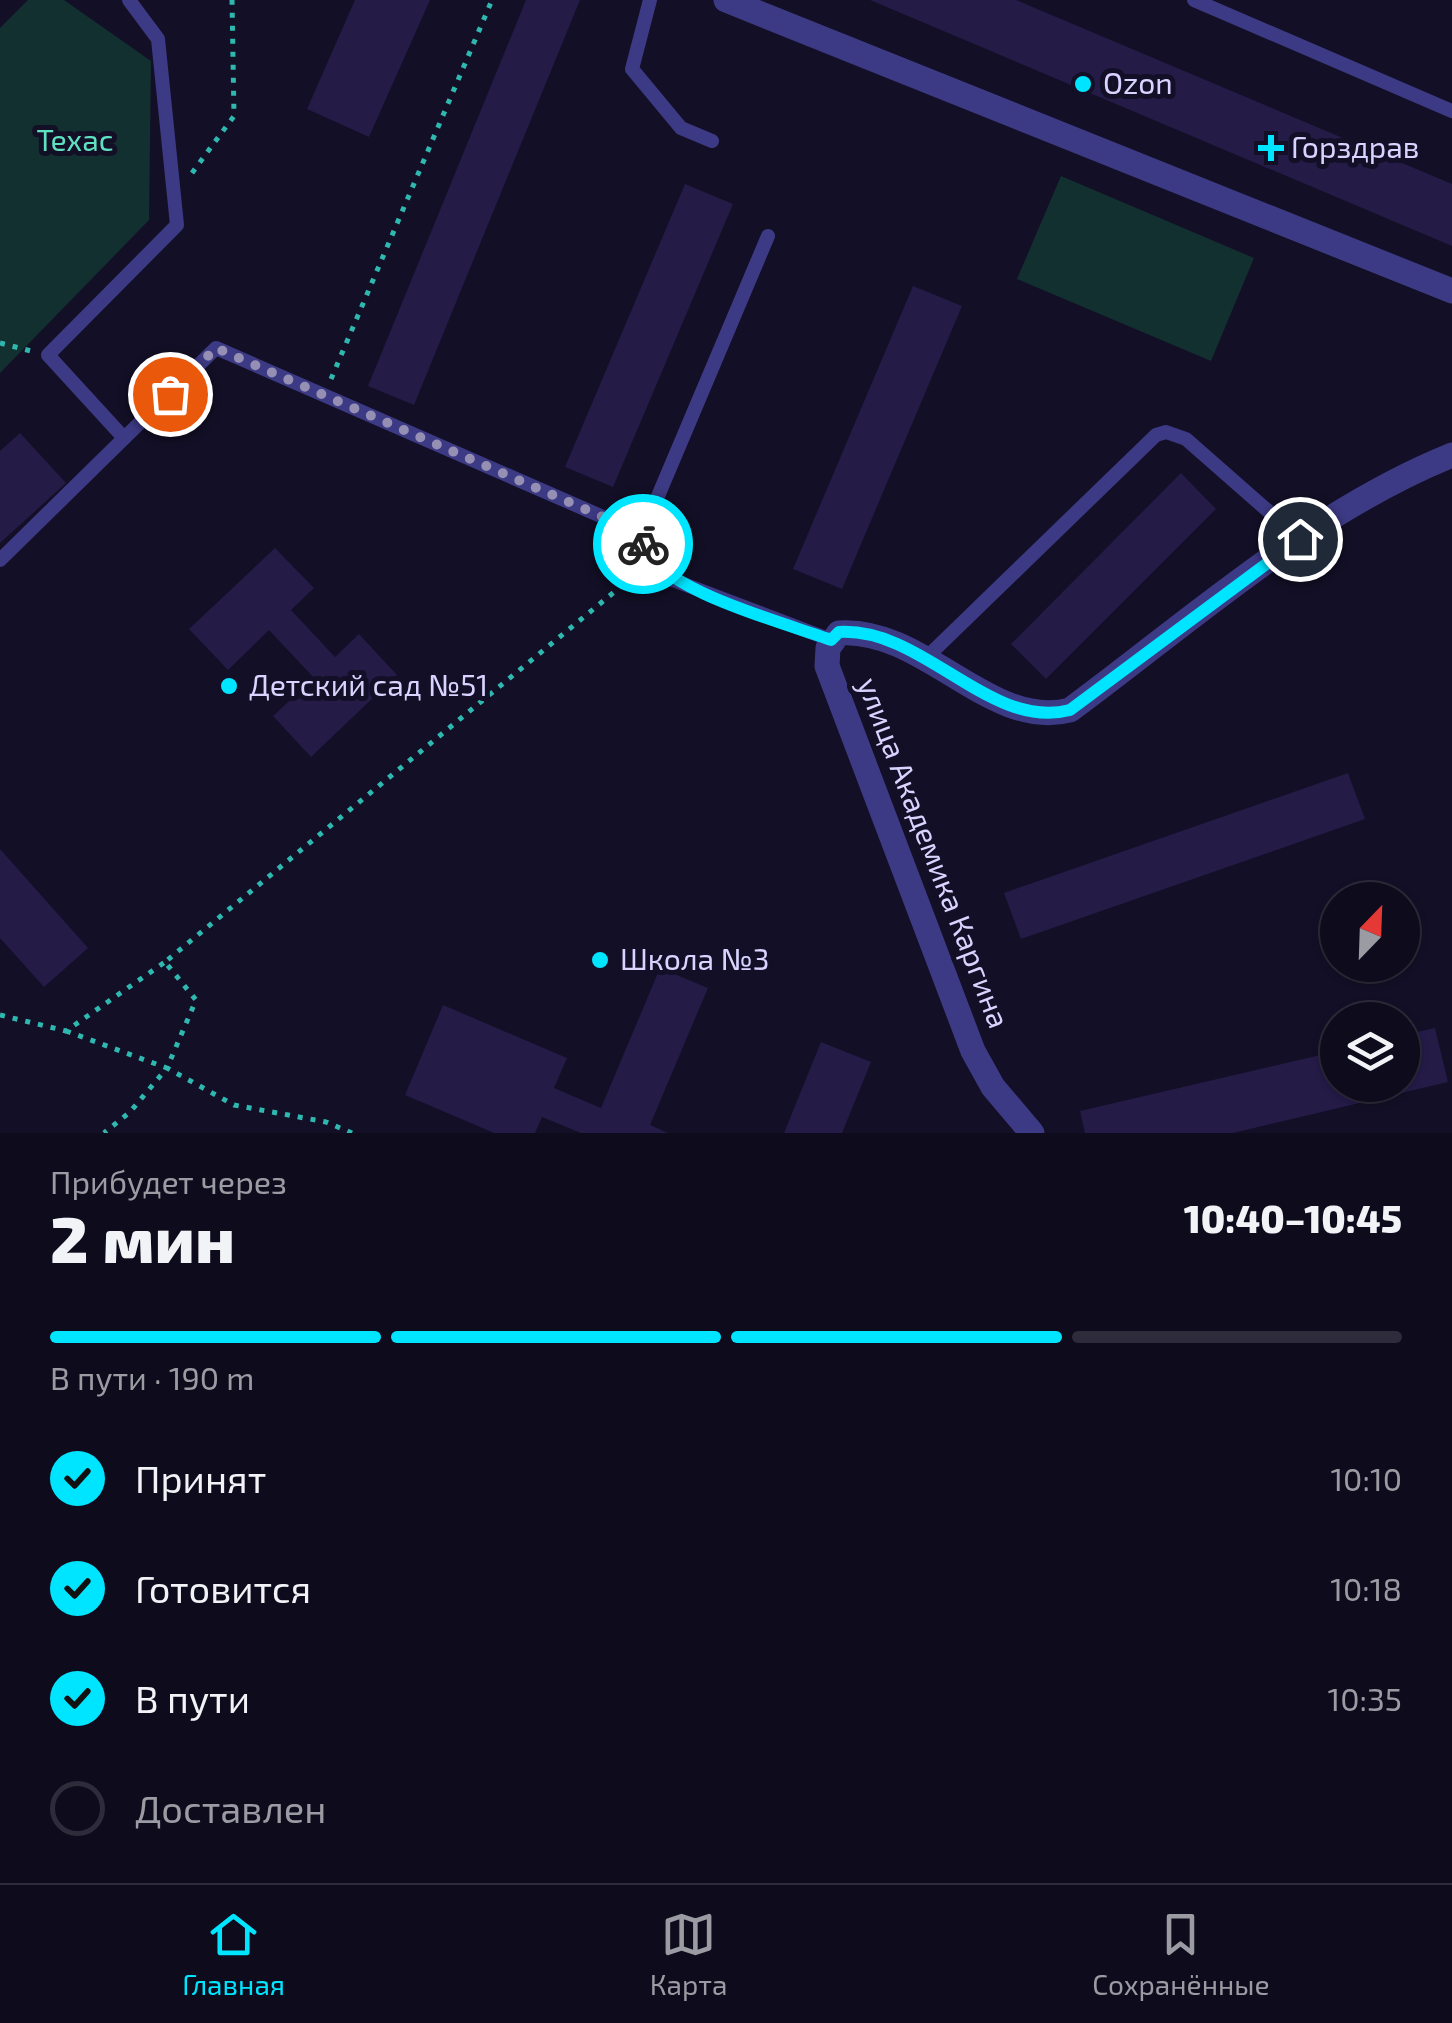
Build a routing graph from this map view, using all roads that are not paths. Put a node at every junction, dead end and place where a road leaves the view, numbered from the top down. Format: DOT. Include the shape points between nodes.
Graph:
graph roads {
  1 [pos="129,0"];
  2 [pos="650,0"];
  3 [pos="726,0"];
  4 [pos="1194,0"];
  5 [pos="1452,111"];
  6 [pos="712,141"];
  7 [pos="768,236"];
  8 [pos="1452,291"];
  9 [pos="124,438"];
  10 [pos="1452,455"];
  11 [pos="642,534"];
  12 [pos="1300,539"];
  13 [pos="0,560"];
  14 [pos="831,640"];
  15 [pos="926,658"];
  16 [pos="1032,1133"];
  1 -- 9 [label="lane" via="158,39 176,225 48,355"];
  2 -- 6 [label="lane" via="632,69 681,128"];
  3 -- 8 [label="street"];
  4 -- 5 [label="lane"];
  7 -- 11 [label="lane"];
  9 -- 11 [label="lane" via="216,348"];
  9 -- 13 [label="lane"];
  10 -- 12 [label="street, улица Академика Каргина" via="1389,480"];
  11 -- 14 [label="lane" via="651,562 673,580"];
  12 -- 15 [label="street, улица Академика Каргина" via="1070,710 1041,715 1015,708"];
  12 -- 15 [label="lane" via="1186,439 1156,435"];
  14 -- 15 [label="street, улица Академика Каргина" via="839,632 875,636"];
  14 -- 16 [label="street, улица Академика Каргина" via="826,666 973,1051"];
}
